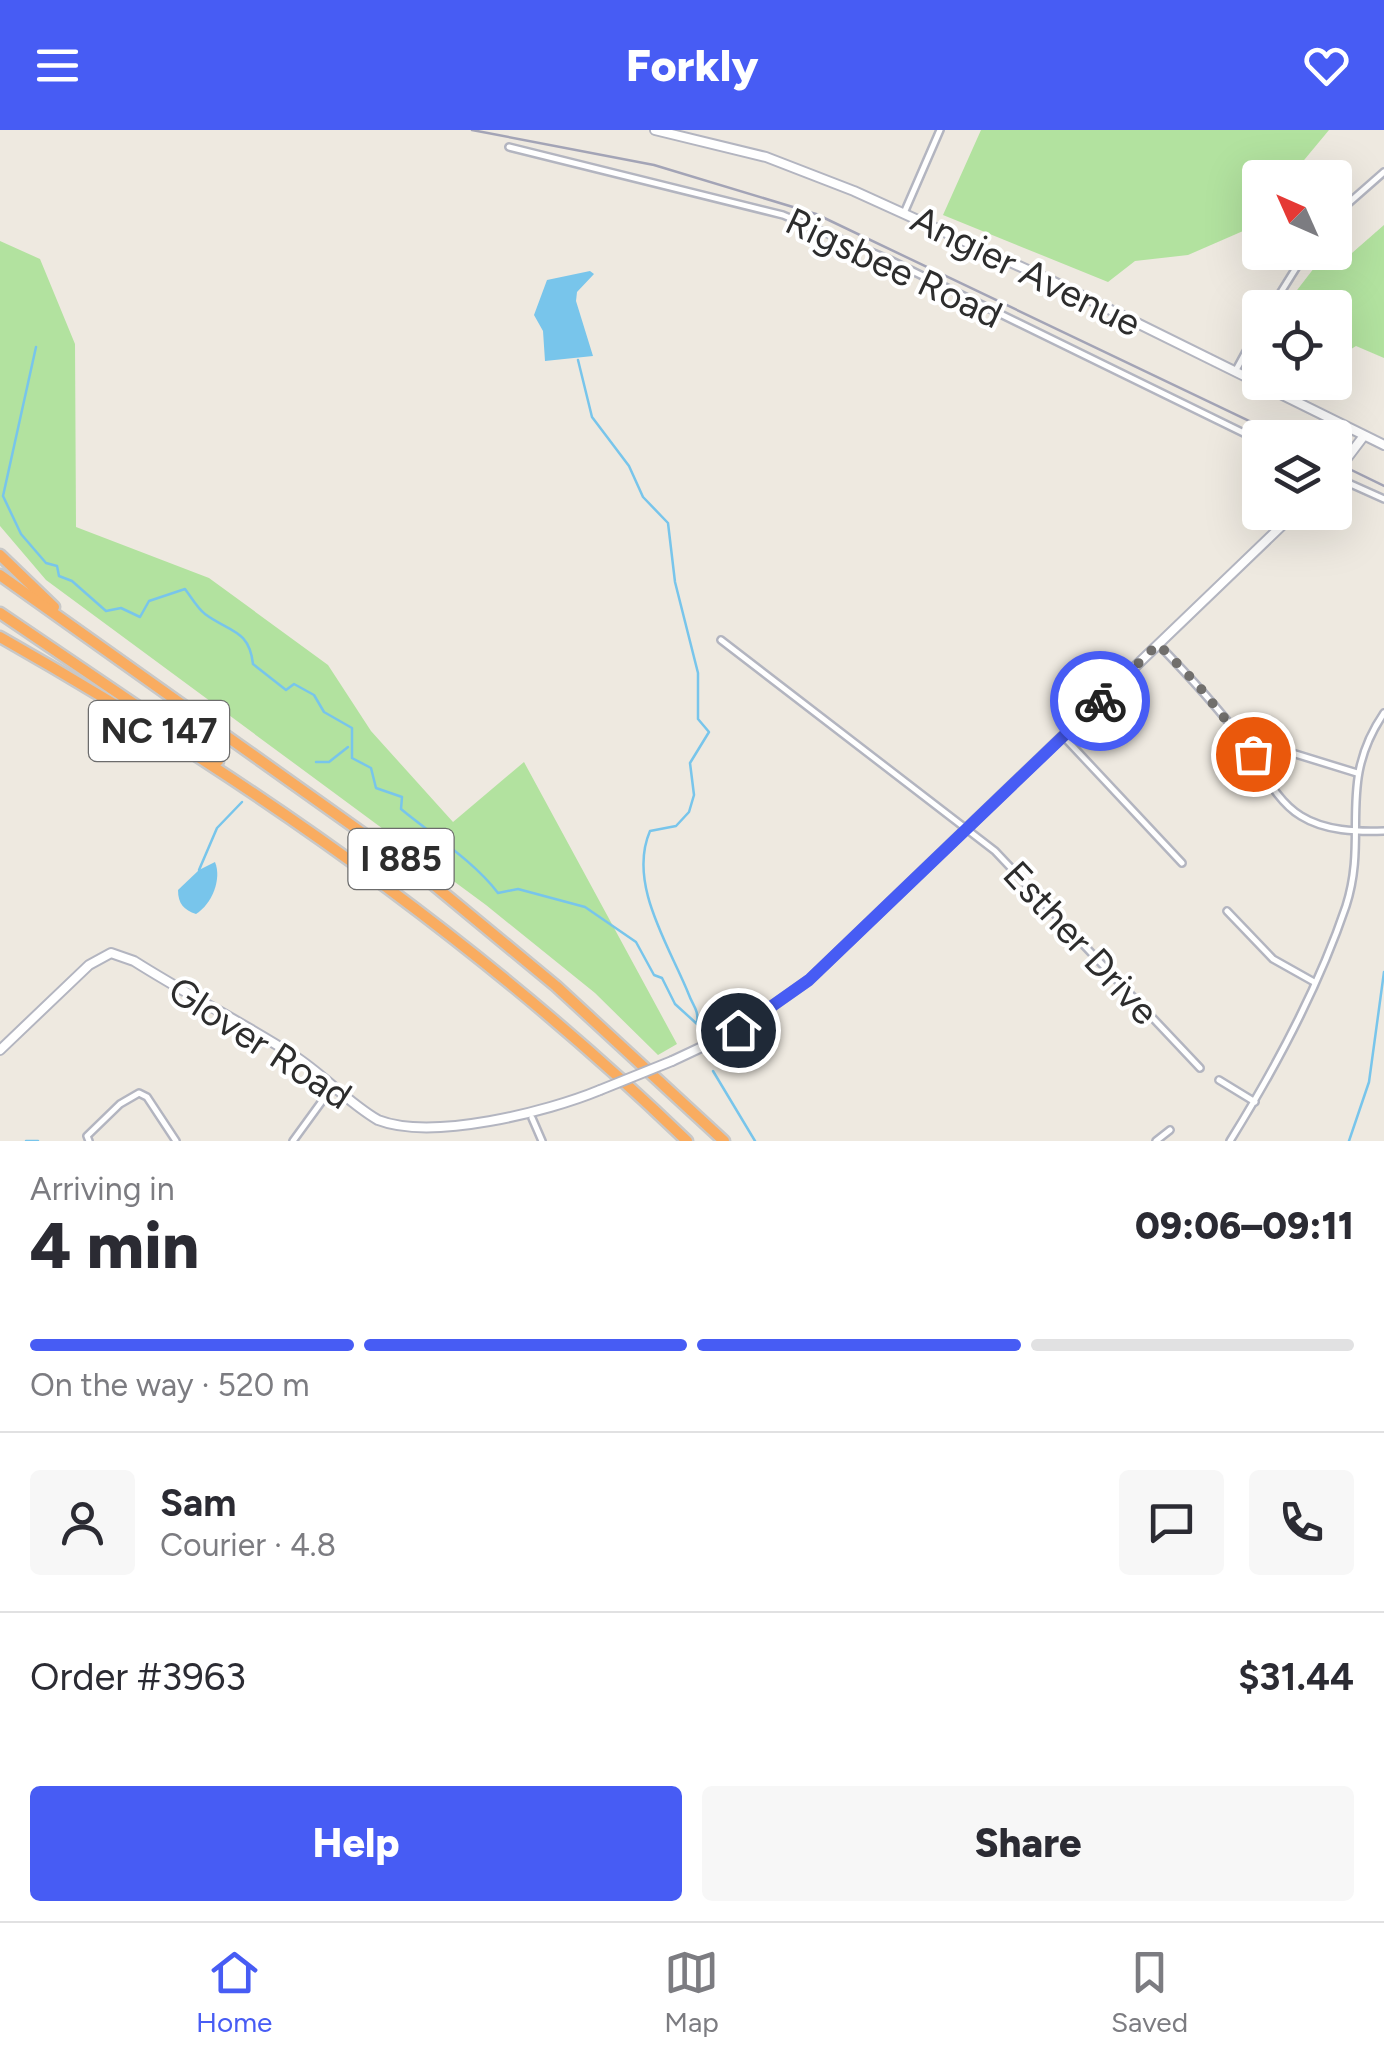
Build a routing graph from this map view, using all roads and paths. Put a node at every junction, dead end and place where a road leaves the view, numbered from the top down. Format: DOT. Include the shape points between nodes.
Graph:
graph roads {
  1 [pos="656,130"];
  2 [pos="940,130"];
  3 [pos="509,147"];
  4 [pos="1384,172"];
  5 [pos="1352,200"];
  6 [pos="904,213"];
  7 [pos="1242,360"];
  8 [pos="1235,373"];
  9 [pos="1242,432"];
  10 [pos="1363,437"];
  11 [pos="1384,444"];
  12 [pos="1352,452"];
  13 [pos="1352,484"];
  14 [pos="1384,500"];
  15 [pos="1277,530"];
  16 [pos="0,556"];
  17 [pos="0,575"];
  18 [pos="0,613"];
  19 [pos="0,637"];
  20 [pos="721,640"];
  21 [pos="96,644"];
  22 [pos="1158,644"];
  23 [pos="1384,713"];
  24 [pos="1381,724"];
  25 [pos="1063,736"];
  26 [pos="1253,754"];
  27 [pos="1356,773"];
  28 [pos="967,828"];
  29 [pos="314,830"];
  30 [pos="1355,830"];
  31 [pos="1384,831"];
  32 [pos="1182,864"];
  33 [pos="1227,911"];
  34 [pos="1314,982"];
  35 [pos="0,1050"];
  36 [pos="1200,1068"];
  37 [pos="1219,1080"];
  38 [pos="333,1086"];
  39 [pos="1255,1102"];
  40 [pos="532,1118"];
  41 [pos="1170,1130"];
  42 [pos="88,1138"];
  43 [pos="176,1141"];
  44 [pos="294,1141"];
  45 [pos="542,1141"];
  46 [pos="686,1141"];
  47 [pos="724,1141"];
  48 [pos="1156,1141"];
  49 [pos="1230,1141"];
  1 -- 6 [label="street, Angier Avenue" via="783,162"];
  2 -- 6 [label="street"];
  3 -- 9 [label="street, Rigsbee Road" via="783,215 888,259"];
  4 -- 5 [label="street"];
  6 -- 8 [label="street, Angier Avenue"];
  7 -- 8 [label="street"];
  8 -- 10 [label="street, Angier Avenue"];
  10 -- 11 [label="street, Angier Avenue"];
  10 -- 12 [label="street"];
  13 -- 14 [label="street"];
  15 -- 22 [label="street, Glover Road"];
  16 -- 21 [label="highway, I 885"];
  17 -- 21 [label="highway"];
  18 -- 29 [label="highway, I 885"];
  19 -- 29 [label="highway, NC 147"];
  20 -- 28 [label="street, Esther Drive"];
  21 -- 47 [label="highway, I 885" via="438,888 600,1024"];
  22 -- 25 [label="street, Glover Road"];
  22 -- 26 [label="street"];
  23 -- 24 [label="street"];
  24 -- 27 [label="street" via="1361,751"];
  25 -- 28 [label="street, Glover Road"];
  25 -- 32 [label="street"];
  26 -- 27 [label="street" via="1276,748"];
  26 -- 30 [label="street" via="1300,816"];
  27 -- 30 [label="street"];
  28 -- 36 [label="street, Esther Drive"];
  28 -- 40 [label="street, Glover Road, bridge" via="796,991 738,1030"];
  29 -- 46 [label="highway, I 885" via="494,970"];
  30 -- 31 [label="street"];
  30 -- 34 [label="street" via="1346,906"];
  33 -- 34 [label="street" via="1274,959"];
  34 -- 39 [label="street"];
  35 -- 38 [label="street, Glover Road" via="96,959 111,953 282,1048"];
  37 -- 39 [label="street"];
  38 -- 40 [label="street, Glover Road" via="393,1126 481,1127"];
  38 -- 44 [label="street"];
  39 -- 49 [label="street"];
  40 -- 45 [label="street"];
  41 -- 48 [label="street"];
  42 -- 43 [label="street" via="139,1093"];
}
